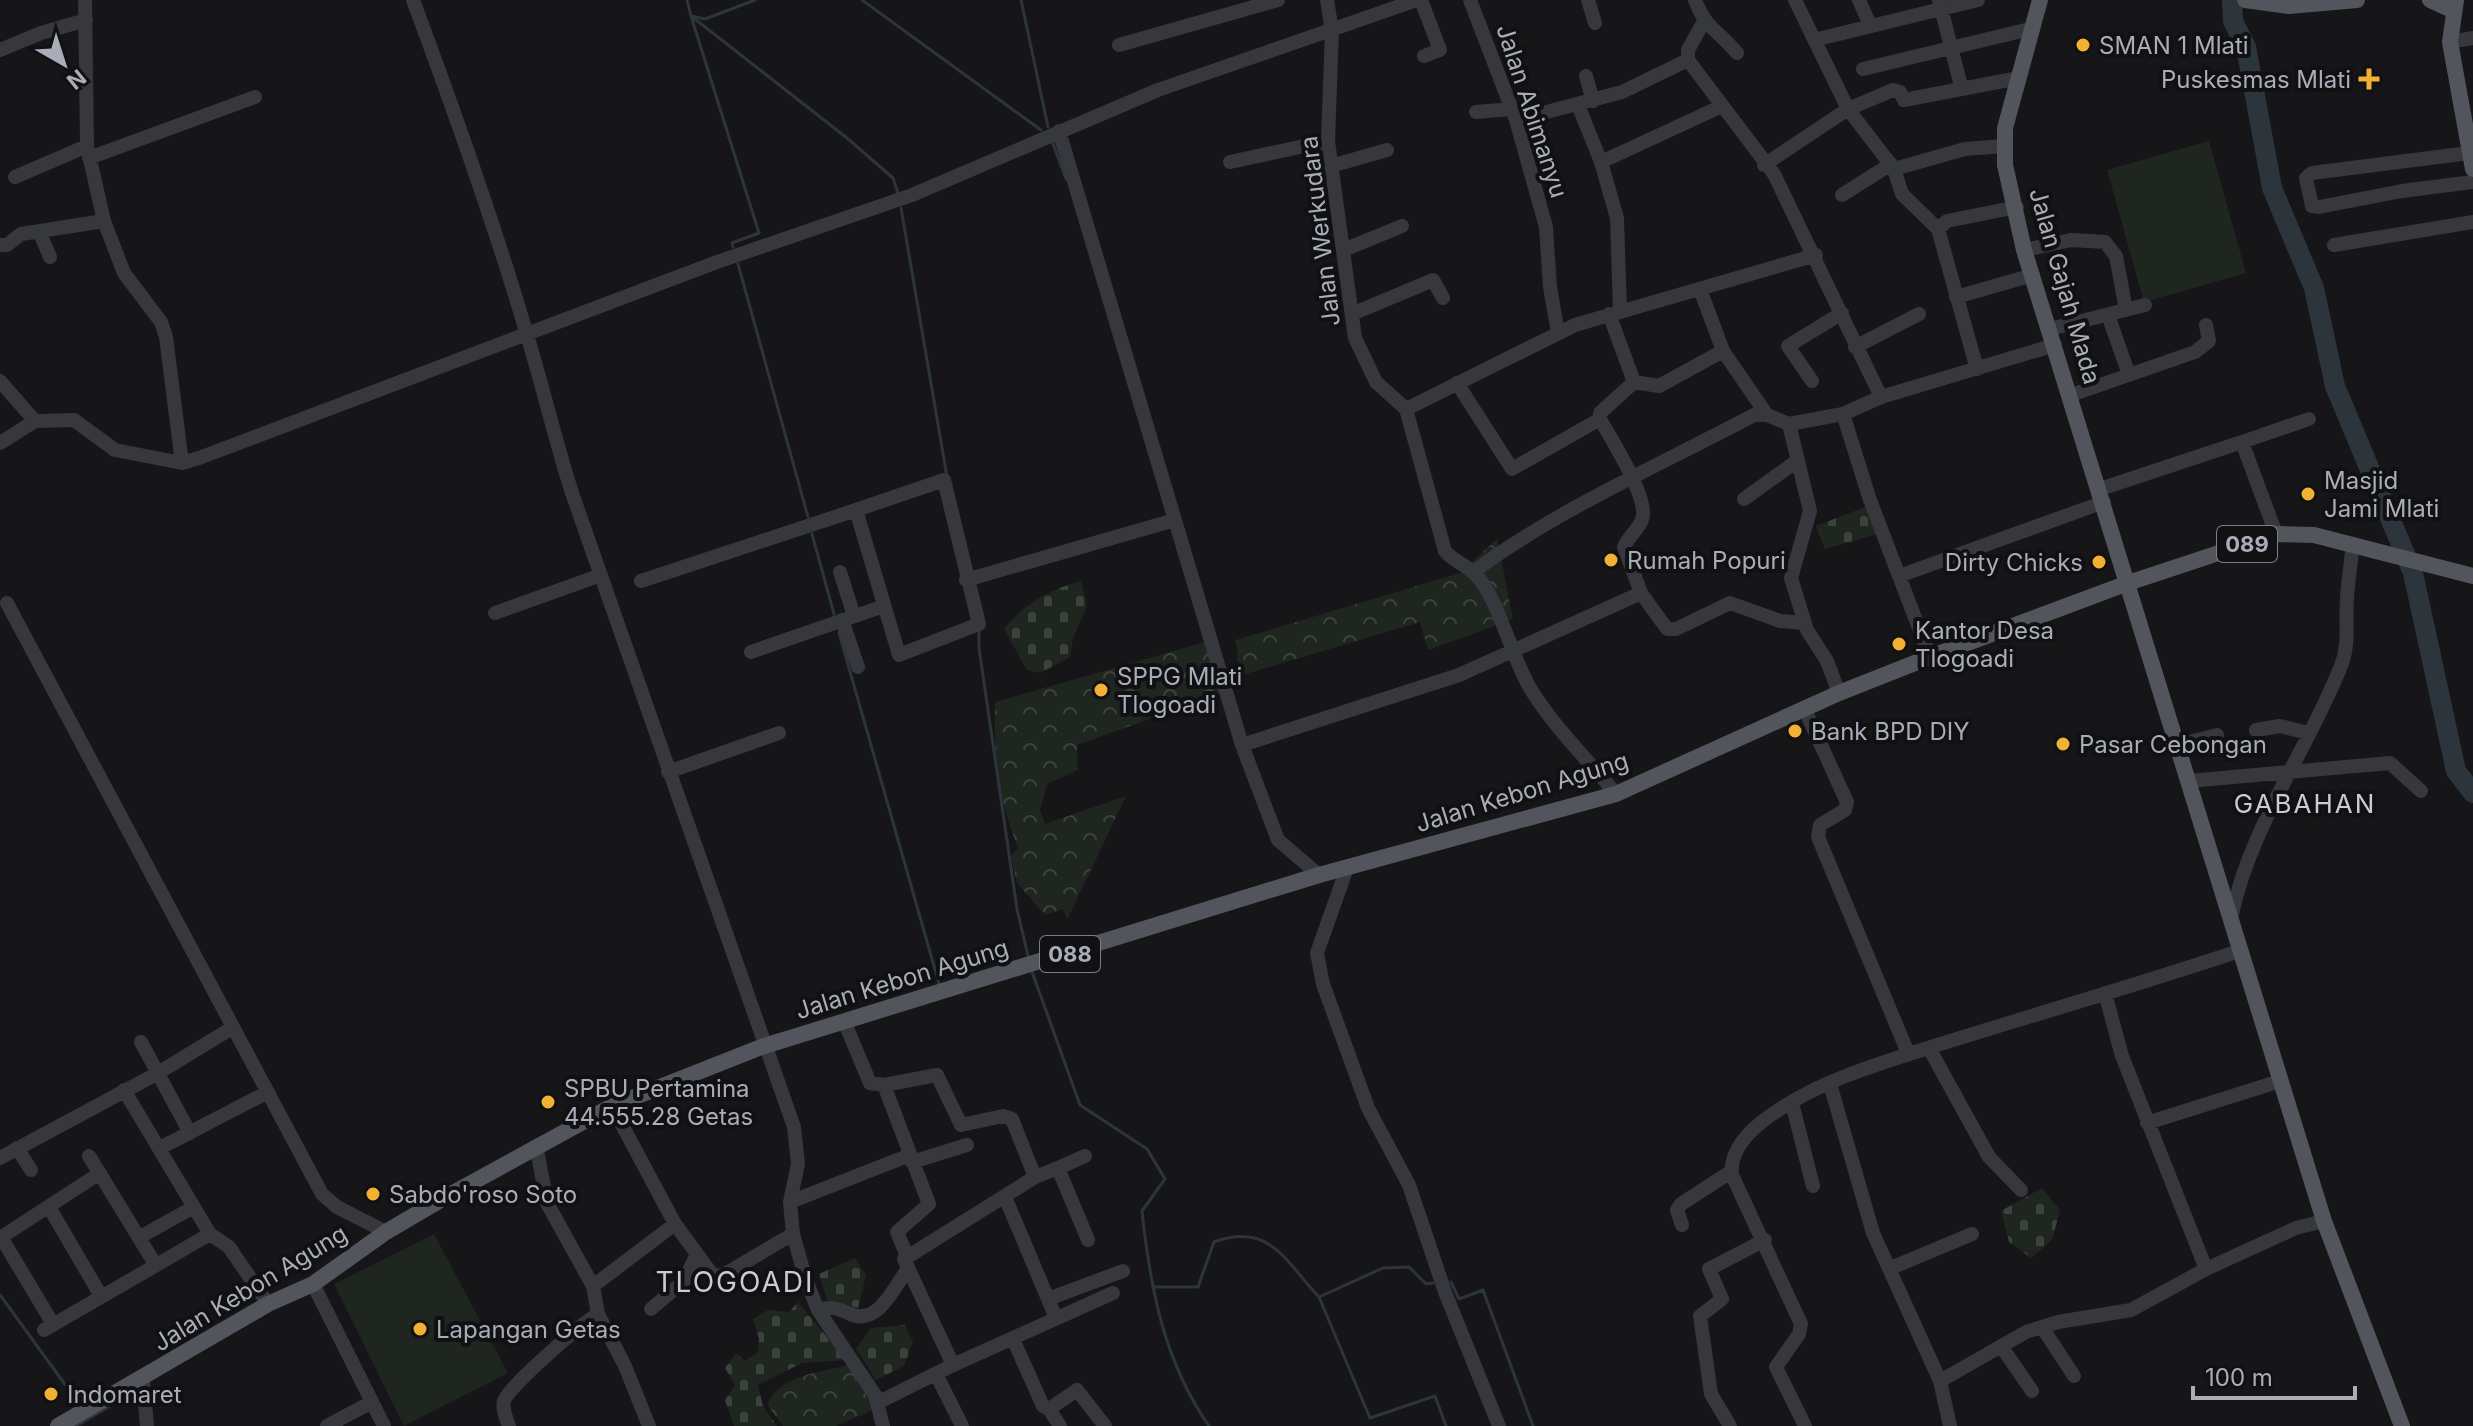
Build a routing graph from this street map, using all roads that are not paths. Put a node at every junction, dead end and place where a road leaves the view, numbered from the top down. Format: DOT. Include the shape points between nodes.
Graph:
graph roads {
  1 [pos="85,0"];
  2 [pos="413,0"];
  3 [pos="1278,0"];
  4 [pos="1327,0"];
  5 [pos="1419,0"];
  6 [pos="1470,0"];
  7 [pos="1588,0"];
  8 [pos="1695,0"];
  9 [pos="1795,0"];
  10 [pos="1859,0"];
  11 [pos="1978,0"];
  12 [pos="2040,0"];
  13 [pos="2245,0"];
  14 [pos="2357,0"];
  15 [pos="2430,0"];
  16 [pos="1940,3"];
  17 [pos="2454,5"];
  18 [pos="86,20"];
  19 [pos="1595,23"];
  20 [pos="1703,23"];
  21 [pos="1870,25"];
  22 [pos="2030,29"];
  23 [pos="1332,31"];
  24 [pos="2473,38"];
  25 [pos="1814,40"];
  26 [pos="2450,42"];
  27 [pos="1119,45"];
  28 [pos="1951,45"];
  29 [pos="0,50"];
  30 [pos="1737,53"];
  31 [pos="1424,56"];
  32 [pos="1688,60"];
  33 [pos="1863,69"];
  34 [pos="1586,76"];
  35 [pos="2019,78"];
  36 [pos="1961,86"];
  37 [pos="255,97"];
  38 [pos="1593,101"];
  39 [pos="1578,105"];
  40 [pos="1722,106"];
  41 [pos="1848,109"];
  42 [pos="1476,112"];
  43 [pos="1514,115"];
  44 [pos="1059,131"];
  45 [pos="1328,141"];
  46 [pos="2004,146"];
  47 [pos="1387,150"];
  48 [pos="88,152"];
  49 [pos="2471,161"];
  50 [pos="1230,162"];
  51 [pos="1601,162"];
  52 [pos="1764,165"];
  53 [pos="1331,166"];
  54 [pos="1892,166"];
  55 [pos="15,177"];
  56 [pos="2473,182"];
  57 [pos="1842,195"];
  58 [pos="2017,207"];
  59 [pos="104,221"];
  60 [pos="2473,222"];
  61 [pos="1402,226"];
  62 [pos="1938,229"];
  63 [pos="39,231"];
  64 [pos="0,245"];
  65 [pos="2334,245"];
  66 [pos="1346,249"];
  67 [pos="2024,250"];
  68 [pos="1816,255"];
  69 [pos="50,257"];
  70 [pos="2033,275"];
  71 [pos="1700,289"];
  72 [pos="1956,297"];
  73 [pos="1443,298"];
  74 [pos="2145,305"];
  75 [pos="2126,310"];
  76 [pos="1614,313"];
  77 [pos="1842,313"];
  78 [pos="1352,314"];
  79 [pos="1919,314"];
  80 [pos="2108,315"];
  81 [pos="2206,325"];
  82 [pos="1558,333"];
  83 [pos="528,337"];
  84 [pos="2052,337"];
  85 [pos="1855,347"];
  86 [pos="1723,351"];
  87 [pos="1977,369"];
  88 [pos="2129,375"];
  89 [pos="0,381"];
  90 [pos="1812,381"];
  91 [pos="1634,382"];
  92 [pos="1457,383"];
  93 [pos="2071,395"];
  94 [pos="1881,397"];
  95 [pos="1406,409"];
  96 [pos="1843,414"];
  97 [pos="1767,415"];
  98 [pos="1600,419"];
  99 [pos="2309,419"];
  100 [pos="35,421"];
  101 [pos="1789,424"];
  102 [pos="2242,442"];
  103 [pos="0,443"];
  104 [pos="1797,461"];
  105 [pos="182,463"];
  106 [pos="1633,479"];
  107 [pos="2102,495"];
  108 [pos="1744,499"];
  109 [pos="856,510"];
  110 [pos="1175,520"];
  111 [pos="2276,534"];
  112 [pos="2361,547"];
  113 [pos="840,572"];
  114 [pos="1473,572"];
  115 [pos="2470,574"];
  116 [pos="601,575"];
  117 [pos="1899,576"];
  118 [pos="966,580"];
  119 [pos="641,581"];
  120 [pos="2128,583"];
  121 [pos="0,588"];
  122 [pos="1641,593"];
  123 [pos="4,606"];
  124 [pos="884,606"];
  125 [pos="495,613"];
  126 [pos="848,618"];
  127 [pos="1805,623"];
  128 [pos="1510,650"];
  129 [pos="751,652"];
  130 [pos="1930,657"];
  131 [pos="858,667"];
  132 [pos="1839,693"];
  133 [pos="1804,708"];
  134 [pos="2256,730"];
  135 [pos="779,733"];
  136 [pos="2308,733"];
  137 [pos="2217,735"];
  138 [pos="1242,745"];
  139 [pos="2178,745"];
  140 [pos="668,772"];
  141 [pos="2289,772"];
  142 [pos="2189,781"];
  143 [pos="2421,791"];
  144 [pos="1616,794"];
  145 [pos="1347,868"];
  146 [pos="1319,875"];
  147 [pos="2231,918"];
  148 [pos="2239,951"];
  149 [pos="2105,993"];
  150 [pos="844,1021"];
  151 [pos="232,1028"];
  152 [pos="141,1042"];
  153 [pos="764,1046"];
  154 [pos="1929,1048"];
  155 [pos="1908,1053"];
  156 [pos="158,1073"];
  157 [pos="2280,1081"];
  158 [pos="1830,1084"];
  159 [pos="884,1085"];
  160 [pos="124,1090"];
  161 [pos="268,1092"];
  162 [pos="1792,1103"];
  163 [pos="612,1106"];
  164 [pos="2147,1123"];
  165 [pos="190,1133"];
  166 [pos="967,1145"];
  167 [pos="17,1148"];
  168 [pos="160,1148"];
  169 [pos="537,1150"];
  170 [pos="89,1156"];
  171 [pos="1085,1156"];
  172 [pos="0,1158"];
  173 [pos="911,1158"];
  174 [pos="1058,1168"];
  175 [pos="31,1170"];
  176 [pos="1732,1171"];
  177 [pos="100,1173"];
  178 [pos="1035,1177"];
  179 [pos="1813,1186"];
  180 [pos="2021,1190"];
  181 [pos="1005,1197"];
  182 [pos="790,1202"];
  183 [pos="49,1207"];
  184 [pos="192,1208"];
  185 [pos="2324,1221"];
  186 [pos="675,1224"];
  187 [pos="1682,1225"];
  188 [pos="386,1232"];
  189 [pos="210,1234"];
  190 [pos="793,1234"];
  191 [pos="1972,1234"];
  192 [pos="1,1237"];
  193 [pos="140,1237"];
  194 [pos="1088,1240"];
  195 [pos="1765,1240"];
  196 [pos="696,1256"];
  197 [pos="907,1263"];
  198 [pos="155,1264"];
  199 [pos="1891,1268"];
  200 [pos="2206,1269"];
  201 [pos="1123,1271"];
  202 [pos="313,1284"];
  203 [pos="593,1286"];
  204 [pos="1113,1293"];
  205 [pos="101,1296"];
  206 [pos="1048,1299"];
  207 [pos="268,1304"];
  208 [pos="651,1309"];
  209 [pos="818,1310"];
  210 [pos="598,1314"];
  211 [pos="1056,1318"];
  212 [pos="2042,1327"];
  213 [pos="1013,1339"];
  214 [pos="2001,1346"];
  215 [pos="953,1365"];
  216 [pos="936,1374"];
  217 [pos="2074,1376"];
  218 [pos="143,1380"];
  219 [pos="1940,1381"];
  220 [pos="2032,1391"];
  221 [pos="372,1402"];
  222 [pos="877,1403"];
  223 [pos="1049,1409"];
  224 [pos="58,1426"];
  225 [pos="147,1426"];
  226 [pos="327,1426"];
  227 [pos="384,1426"];
  228 [pos="509,1426"];
  229 [pos="649,1426"];
  230 [pos="883,1426"];
  231 [pos="962,1426"];
  232 [pos="1060,1426"];
  233 [pos="1105,1426"];
  234 [pos="1499,1426"];
  235 [pos="1730,1426"];
  236 [pos="1804,1426"];
  237 [pos="1950,1426"];
  238 [pos="2402,1426"];
  1 -- 18 [label="street"];
  2 -- 83 [label="street"];
  3 -- 27 [label="street"];
  4 -- 23 [label="street, Jalan Werkudara"];
  5 -- 23 [label="street"];
  5 -- 31 [label="street" via="1440,50"];
  6 -- 43 [label="street, Jalan Abimanyu"];
  7 -- 19 [label="street"];
  8 -- 20 [label="street"];
  9 -- 25 [label="street"];
  10 -- 21 [label="street"];
  11 -- 16 [label="street"];
  12 -- 22 [label="main road, Jalan Gajah Mada"];
  13 -- 14 [label="main road" via="2289,6"];
  15 -- 17 [label="main road"];
  16 -- 21 [label="street"];
  16 -- 28 [label="street"];
  17 -- 26 [label="main road"];
  18 -- 29 [label="street"];
  18 -- 48 [label="street"];
  20 -- 30 [label="street"];
  20 -- 32 [label="street"];
  21 -- 25 [label="street"];
  22 -- 28 [label="street"];
  22 -- 35 [label="main road, Jalan Gajah Mada"];
  23 -- 44 [label="street" via="1158,90"];
  23 -- 45 [label="street, Jalan Werkudara"];
  24 -- 26 [label="street"];
  25 -- 41 [label="street"];
  26 -- 49 [label="main road"];
  28 -- 33 [label="street"];
  28 -- 36 [label="street"];
  32 -- 38 [label="street"];
  32 -- 40 [label="street"];
  34 -- 38 [label="street"];
  35 -- 36 [label="street"];
  35 -- 46 [label="main road, Jalan Gajah Mada"];
  36 -- 41 [label="street" via="1904,100 1893,90"];
  37 -- 48 [label="street"];
  38 -- 39 [label="street"];
  39 -- 43 [label="street"];
  39 -- 51 [label="street"];
  40 -- 51 [label="street"];
  40 -- 52 [label="street"];
  41 -- 52 [label="street"];
  41 -- 54 [label="street"];
  42 -- 43 [label="street"];
  43 -- 82 [label="street, Jalan Abimanyu" via="1546,227"];
  44 -- 83 [label="street" via="912,195 717,262"];
  44 -- 110 [label="street"];
  45 -- 50 [label="street"];
  45 -- 53 [label="street, Jalan Werkudara"];
  46 -- 54 [label="street"];
  46 -- 58 [label="main road, Jalan Gajah Mada"];
  47 -- 53 [label="street"];
  48 -- 55 [label="street"];
  48 -- 59 [label="street"];
  49 -- 56 [label="street" via="2312,173 2306,178 2312,206 2319,207"];
  51 -- 76 [label="street" via="1618,228"];
  52 -- 68 [label="street" via="1774,174"];
  53 -- 66 [label="street, Jalan Werkudara"];
  54 -- 57 [label="street"];
  54 -- 62 [label="street" via="1902,194"];
  58 -- 62 [label="street" via="1947,221"];
  58 -- 67 [label="main road, Jalan Gajah Mada"];
  59 -- 63 [label="street"];
  59 -- 105 [label="street" via="124,273 161,322 166,337"];
  60 -- 65 [label="street"];
  61 -- 66 [label="street"];
  62 -- 72 [label="street"];
  63 -- 64 [label="street"];
  63 -- 69 [label="street"];
  66 -- 78 [label="street, Jalan Werkudara"];
  67 -- 70 [label="main road, Jalan Gajah Mada"];
  67 -- 75 [label="street" via="2071,240 2105,242 2116,256"];
  68 -- 71 [label="street"];
  68 -- 77 [label="street"];
  70 -- 72 [label="street"];
  70 -- 84 [label="main road, Jalan Gajah Mada"];
  71 -- 76 [label="street"];
  71 -- 86 [label="street"];
  72 -- 87 [label="street"];
  73 -- 78 [label="street" via="1433,280"];
  74 -- 75 [label="street"];
  75 -- 80 [label="street"];
  76 -- 82 [label="street"];
  76 -- 91 [label="street"];
  77 -- 85 [label="street"];
  77 -- 90 [label="street" via="1788,346"];
  78 -- 95 [label="street, Jalan Werkudara" via="1355,338 1376,382"];
  79 -- 85 [label="street"];
  80 -- 84 [label="street"];
  80 -- 88 [label="street"];
  81 -- 88 [label="street" via="2209,338 2203,348"];
  82 -- 92 [label="street"];
  83 -- 105 [label="street"];
  83 -- 116 [label="street" via="546,411"];
  84 -- 87 [label="street"];
  84 -- 93 [label="main road, Jalan Gajah Mada"];
  85 -- 94 [label="street"];
  86 -- 91 [label="street" via="1659,386"];
  86 -- 97 [label="street"];
  87 -- 94 [label="street"];
  88 -- 93 [label="street"];
  89 -- 100 [label="street"];
  91 -- 98 [label="street" via="1606,404"];
  92 -- 95 [label="street"];
  92 -- 98 [label="street" via="1512,469"];
  93 -- 107 [label="main road, Jalan Gajah Mada"];
  94 -- 96 [label="street"];
  95 -- 114 [label="street" via="1445,551"];
  96 -- 101 [label="street"];
  96 -- 117 [label="street"];
  97 -- 101 [label="street"];
  97 -- 106 [label="street" via="1754,415"];
  98 -- 106 [label="street"];
  99 -- 102 [label="street"];
  100 -- 103 [label="street"];
  100 -- 105 [label="street" via="74,420 115,450"];
  101 -- 104 [label="street"];
  102 -- 107 [label="street"];
  102 -- 111 [label="street"];
  104 -- 108 [label="street"];
  104 -- 127 [label="street" via="1810,511 1791,578"];
  106 -- 114 [label="street"];
  106 -- 122 [label="street" via="1643,515 1624,554"];
  107 -- 117 [label="street"];
  107 -- 120 [label="main road, Jalan Gajah Mada"];
  109 -- 118 [label="street" via="944,480"];
  109 -- 119 [label="street"];
  109 -- 124 [label="street"];
  110 -- 118 [label="street"];
  110 -- 138 [label="street"];
  111 -- 112 [label="main road, 089" via="2314,535"];
  111 -- 120 [label="main road, 089"];
  112 -- 115 [label="main road, 089"];
  112 -- 136 [label="street" via="2346,602 2349,631 2342,664"];
  113 -- 126 [label="street"];
  114 -- 128 [label="street" via="1491,596"];
  116 -- 125 [label="street"];
  116 -- 140 [label="street"];
  117 -- 130 [label="street"];
  118 -- 124 [label="street" via="979,624 899,655"];
  120 -- 130 [label="main road, Jalan Kebon Agung / 088"];
  120 -- 139 [label="main road, Jalan Gajah Mada"];
  121 -- 123 [label="street"];
  122 -- 127 [label="street" via="1667,629 1730,603 1780,621"];
  122 -- 128 [label="street"];
  123 -- 151 [label="street"];
  124 -- 126 [label="street"];
  126 -- 129 [label="street"];
  126 -- 131 [label="street"];
  127 -- 132 [label="street"];
  128 -- 138 [label="street" via="1406,694"];
  128 -- 144 [label="street" via="1531,690"];
  130 -- 132 [label="main road, Jalan Kebon Agung / 088"];
  132 -- 133 [label="main road, Jalan Kebon Agung / 088"];
  133 -- 144 [label="main road, Jalan Kebon Agung / 088"];
  133 -- 155 [label="street" via="1847,802 1845,810 1820,825 1818,837"];
  134 -- 136 [label="street" via="2280,726"];
  135 -- 140 [label="street"];
  136 -- 141 [label="street"];
  137 -- 139 [label="street"];
  138 -- 146 [label="street" via="1278,840"];
  139 -- 142 [label="main road, Jalan Gajah Mada"];
  140 -- 153 [label="street"];
  141 -- 142 [label="street"];
  141 -- 143 [label="street" via="2390,763"];
  141 -- 147 [label="street" via="2236,891"];
  142 -- 147 [label="main road, Jalan Gajah Mada"];
  144 -- 145 [label="main road, Jalan Kebon Agung / 088"];
  145 -- 146 [label="main road, Jalan Kebon Agung / 088"];
  145 -- 234 [label="street" via="1317,953 1323,984 1368,1108 1409,1185"];
  146 -- 150 [label="main road, Jalan Kebon Agung / 088"];
  147 -- 148 [label="main road, Jalan Gajah Mada"];
  148 -- 149 [label="street"];
  148 -- 157 [label="main road, Jalan Gajah Mada"];
  149 -- 154 [label="street"];
  149 -- 164 [label="street"];
  150 -- 153 [label="main road, Jalan Kebon Agung / 088"];
  150 -- 159 [label="street" via="866,1078"];
  151 -- 156 [label="street"];
  151 -- 161 [label="street"];
  152 -- 156 [label="street"];
  153 -- 163 [label="main road, Jalan Kebon Agung / 088"];
  153 -- 182 [label="street" via="794,1127 798,1164"];
  154 -- 155 [label="street"];
  154 -- 180 [label="street" via="1989,1157"];
  155 -- 158 [label="street"];
  156 -- 160 [label="street"];
  156 -- 165 [label="street"];
  157 -- 164 [label="street"];
  157 -- 185 [label="main road, Jalan Gajah Mada"];
  158 -- 162 [label="street"];
  158 -- 199 [label="street" via="1873,1233"];
  159 -- 173 [label="street"];
  159 -- 178 [label="street" via="931,1073 941,1080 961,1125 1008,1116"];
  160 -- 167 [label="street"];
  160 -- 168 [label="street"];
  161 -- 165 [label="street"];
  161 -- 188 [label="street" via="328,1201"];
  162 -- 176 [label="street" via="1751,1132 1731,1159"];
  162 -- 179 [label="street"];
  163 -- 169 [label="main road, Jalan Kebon Agung / 088"];
  163 -- 186 [label="street"];
  164 -- 200 [label="street"];
  165 -- 168 [label="street"];
  166 -- 173 [label="street"];
  167 -- 172 [label="street"];
  167 -- 175 [label="street"];
  168 -- 184 [label="street"];
  169 -- 188 [label="main road, Jalan Kebon Agung / 088"];
  169 -- 203 [label="street" via="547,1203"];
  170 -- 177 [label="street"];
  171 -- 174 [label="street"];
  173 -- 182 [label="street" via="876,1165"];
  173 -- 197 [label="street" via="929,1204 897,1232"];
  174 -- 178 [label="street"];
  174 -- 194 [label="street"];
  176 -- 187 [label="street" via="1681,1204 1677,1210"];
  176 -- 195 [label="street"];
  177 -- 183 [label="street"];
  177 -- 193 [label="street"];
  178 -- 181 [label="street"];
  181 -- 197 [label="street"];
  181 -- 206 [label="street"];
  182 -- 190 [label="street"];
  183 -- 192 [label="street"];
  183 -- 205 [label="street"];
  184 -- 189 [label="street"];
  184 -- 193 [label="street"];
  185 -- 200 [label="street" via="2296,1228"];
  185 -- 238 [label="main road, Jalan Gajah Mada"];
  186 -- 196 [label="street"];
  186 -- 203 [label="street"];
  188 -- 202 [label="main road, Jalan Kebon Agung / 088"];
  189 -- 198 [label="street"];
  189 -- 207 [label="street" via="229,1247"];
  190 -- 196 [label="street" via="717,1276"];
  190 -- 209 [label="street"];
  191 -- 199 [label="street"];
  192 -- 205 [label="street" via="49,1327"];
  193 -- 198 [label="street"];
  195 -- 235 [label="street" via="1709,1269 1722,1299 1700,1316 1711,1394"];
  195 -- 236 [label="street" via="1801,1324 1776,1367"];
  196 -- 208 [label="street" via="684,1281"];
  197 -- 209 [label="street" via="881,1307 868,1316 835,1307"];
  197 -- 215 [label="street"];
  198 -- 205 [label="street"];
  199 -- 219 [label="street"];
  200 -- 212 [label="street" via="2131,1310"];
  201 -- 206 [label="street"];
  202 -- 207 [label="main road, Jalan Kebon Agung / 088"];
  202 -- 221 [label="street"];
  203 -- 210 [label="street"];
  204 -- 211 [label="street"];
  206 -- 211 [label="street"];
  207 -- 218 [label="main road, Jalan Kebon Agung / 088"];
  209 -- 222 [label="street" via="859,1367"];
  210 -- 228 [label="street" via="579,1325 509,1391 504,1408"];
  210 -- 229 [label="street"];
  211 -- 213 [label="street"];
  212 -- 214 [label="street"];
  212 -- 217 [label="street"];
  213 -- 215 [label="street"];
  213 -- 223 [label="street"];
  214 -- 219 [label="street"];
  214 -- 220 [label="street"];
  215 -- 216 [label="street"];
  216 -- 222 [label="street"];
  216 -- 231 [label="street"];
  218 -- 224 [label="main road, Jalan Kebon Agung / 088"];
  218 -- 225 [label="street"];
  219 -- 237 [label="street"];
  221 -- 226 [label="street"];
  221 -- 227 [label="street"];
  222 -- 230 [label="street"];
  223 -- 232 [label="street"];
  223 -- 233 [label="street" via="1077,1390"];
}
